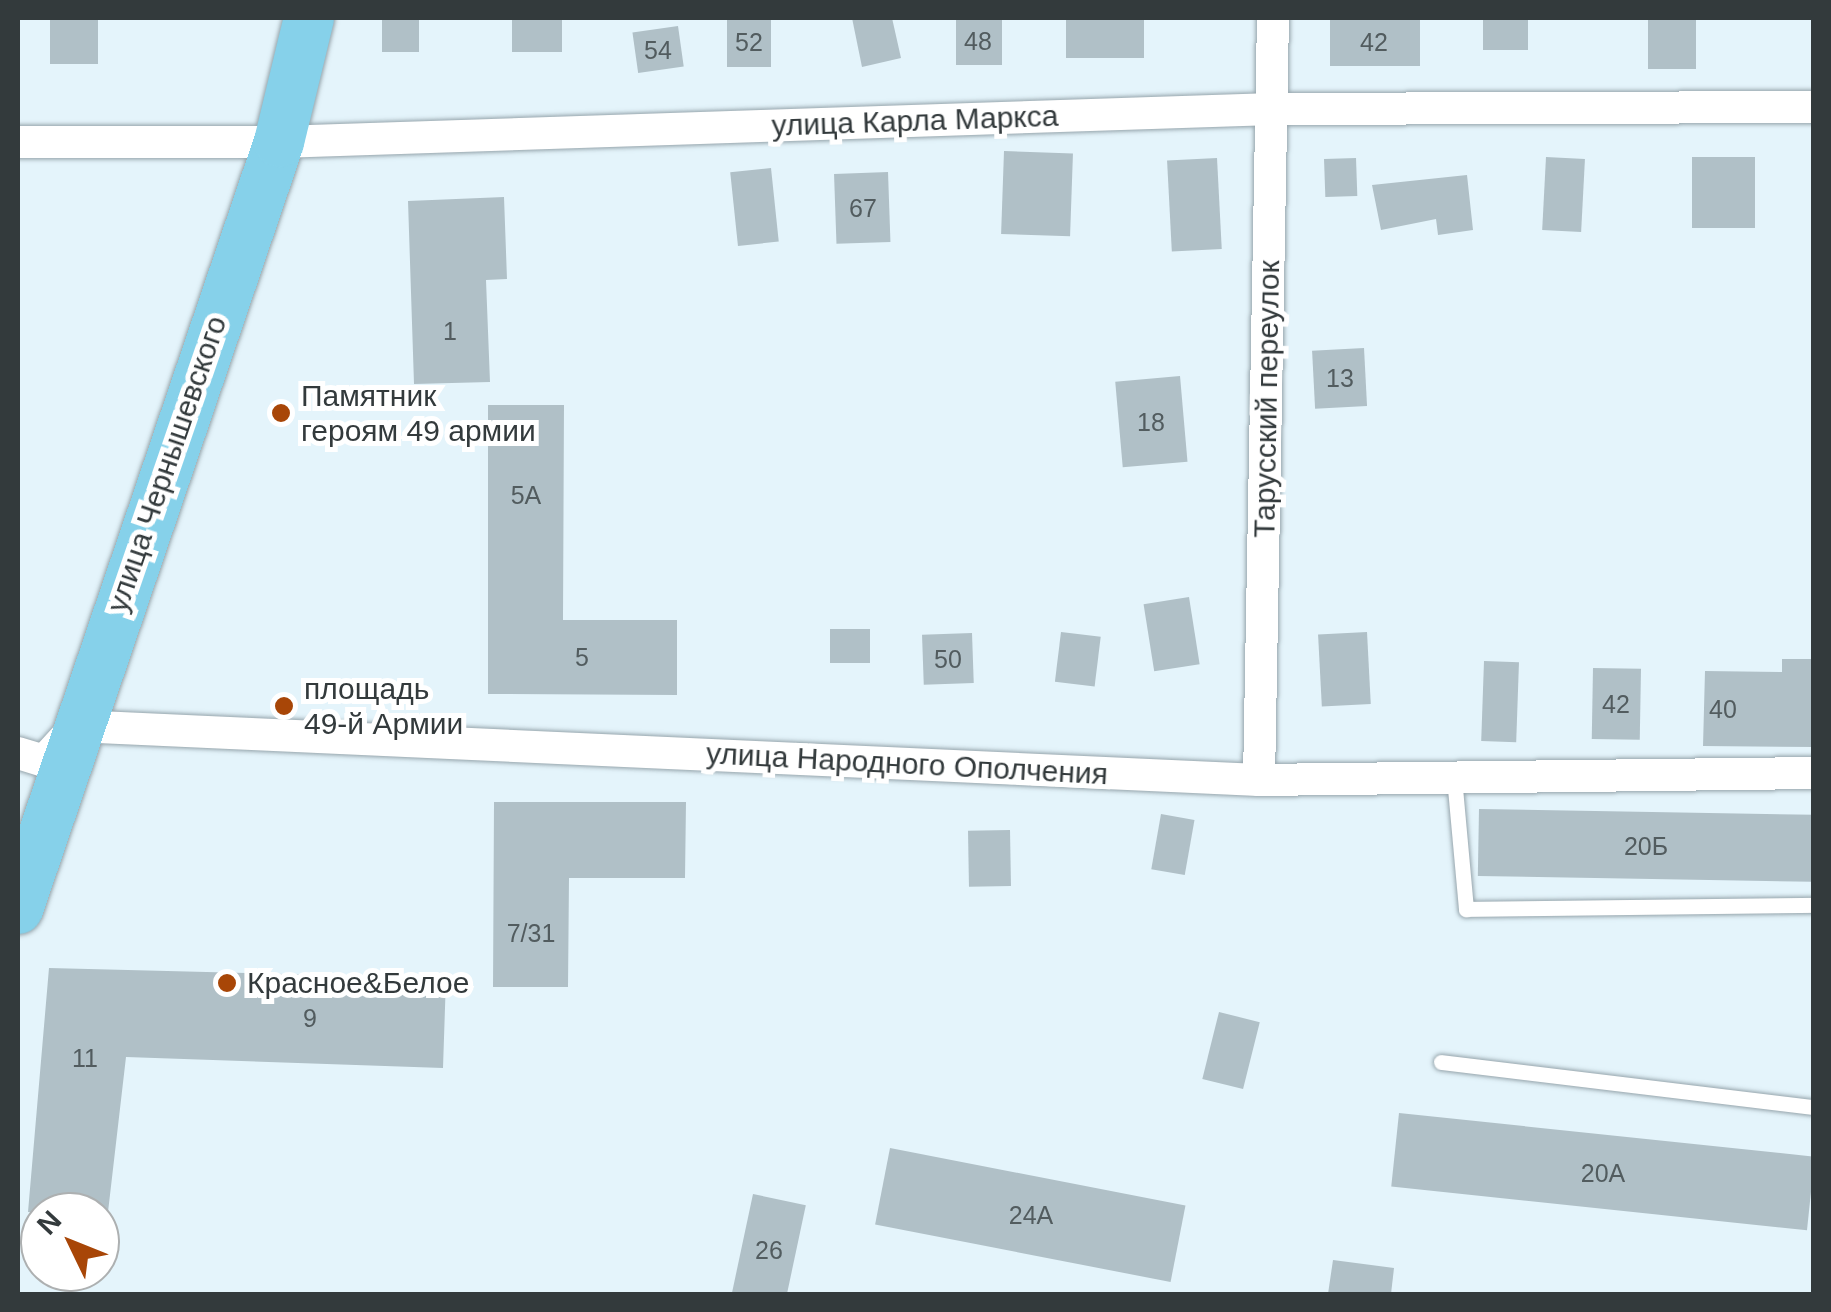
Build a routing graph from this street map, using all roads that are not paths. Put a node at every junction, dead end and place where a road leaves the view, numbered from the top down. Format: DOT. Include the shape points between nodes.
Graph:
graph roads {
  1 [pos="309,18"];
  2 [pos="1274,18"];
  3 [pos="1814,108"];
  4 [pos="1273,109"];
  5 [pos="18,142"];
  6 [pos="279,142"];
  7 [pos="76,726"];
  8 [pos="18,753"];
  9 [pos="1814,774"];
  10 [pos="1454,778"];
  11 [pos="1259,780"];
  12 [pos="1814,906"];
  13 [pos="18,909"];
  14 [pos="1440,1062"];
  15 [pos="1814,1107"];
  1 -- 6 [label="main road, улица Чернышевского"];
  2 -- 4 [label="street, Тарусский переулок"];
  3 -- 4 [label="street, улица Карла Маркса"];
  4 -- 6 [label="street, улица Карла Маркса"];
  4 -- 11 [label="street, Тарусский переулок"];
  5 -- 6 [label="street, улица Карла Маркса"];
  6 -- 7 [label="main road, улица Чернышевского"];
  7 -- 8 [label="street" via="44,760"];
  7 -- 11 [label="street, улица Народного Ополчения"];
  7 -- 13 [label="main road, улица Чернышевского"];
  9 -- 10 [label="street, улица Народного Ополчения"];
  10 -- 11 [label="street, улица Народного Ополчения"];
  10 -- 12 [label="lane" via="1466,909"];
  14 -- 15 [label="lane"];
}
